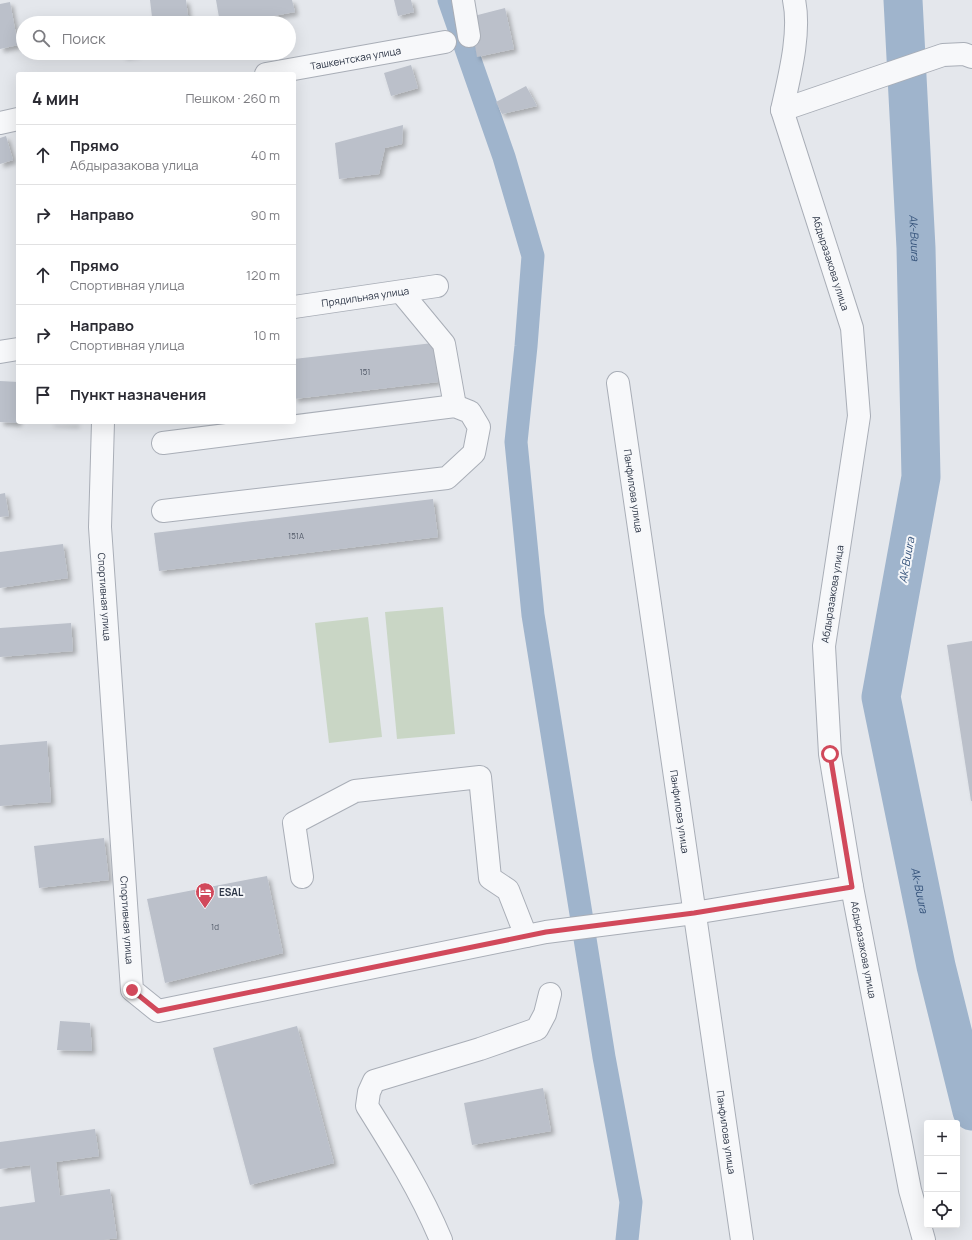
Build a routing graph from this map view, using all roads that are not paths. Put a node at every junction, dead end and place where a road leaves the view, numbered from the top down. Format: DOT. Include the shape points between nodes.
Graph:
graph roads {
  1 [pos="463,0"];
  2 [pos="794,0"];
  3 [pos="469,36"];
  4 [pos="444,42"];
  5 [pos="972,57"];
  6 [pos="277,72"];
  7 [pos="782,110"];
  8 [pos="16,119"];
  9 [pos="0,123"];
  10 [pos="436,286"];
  11 [pos="401,292"];
  12 [pos="296,307"];
  13 [pos="16,349"];
  14 [pos="0,352"];
  15 [pos="618,383"];
  16 [pos="455,406"];
  17 [pos="103,424"];
  18 [pos="163,443"];
  19 [pos="163,511"];
  20 [pos="302,877"];
  21 [pos="852,887"];
  22 [pos="694,913"];
  23 [pos="536,934"];
  24 [pos="550,994"];
  25 [pos="441,1240"];
  26 [pos="742,1240"];
  27 [pos="924,1240"];
  1 -- 3 [label="street"];
  2 -- 7 [label="street" via="796,10 790,73"];
  4 -- 6 [label="street, Ташкентская улица"];
  5 -- 7 [label="street" via="964,54 943,55"];
  7 -- 21 [label="street, Абдыразакова улица" via="852,328 859,416 824,646 830,754"];
  8 -- 9 [label="street"];
  10 -- 11 [label="street, Прядильная улица"];
  11 -- 12 [label="street, Прядильная улица"];
  11 -- 16 [label="street" via="444,344"];
  13 -- 14 [label="street"];
  15 -- 22 [label="street, Панфилова улица"];
  16 -- 18 [label="street"];
  16 -- 19 [label="street" via="470,412 479,427 474,453 447,478"];
  17 -- 23 [label="street, Спортивная улица" via="100,527 132,990 158,1011"];
  20 -- 23 [label="street" via="294,823 355,791 480,777 490,878 508,890"];
  21 -- 22 [label="street"];
  21 -- 27 [label="street, Абдыразакова улица" via="910,1190"];
  22 -- 23 [label="street"];
  22 -- 26 [label="street, Панфилова улица"];
  24 -- 25 [label="street" via="545,1014 537,1029 374,1082 369,1092 367,1106 400,1157"];
}
